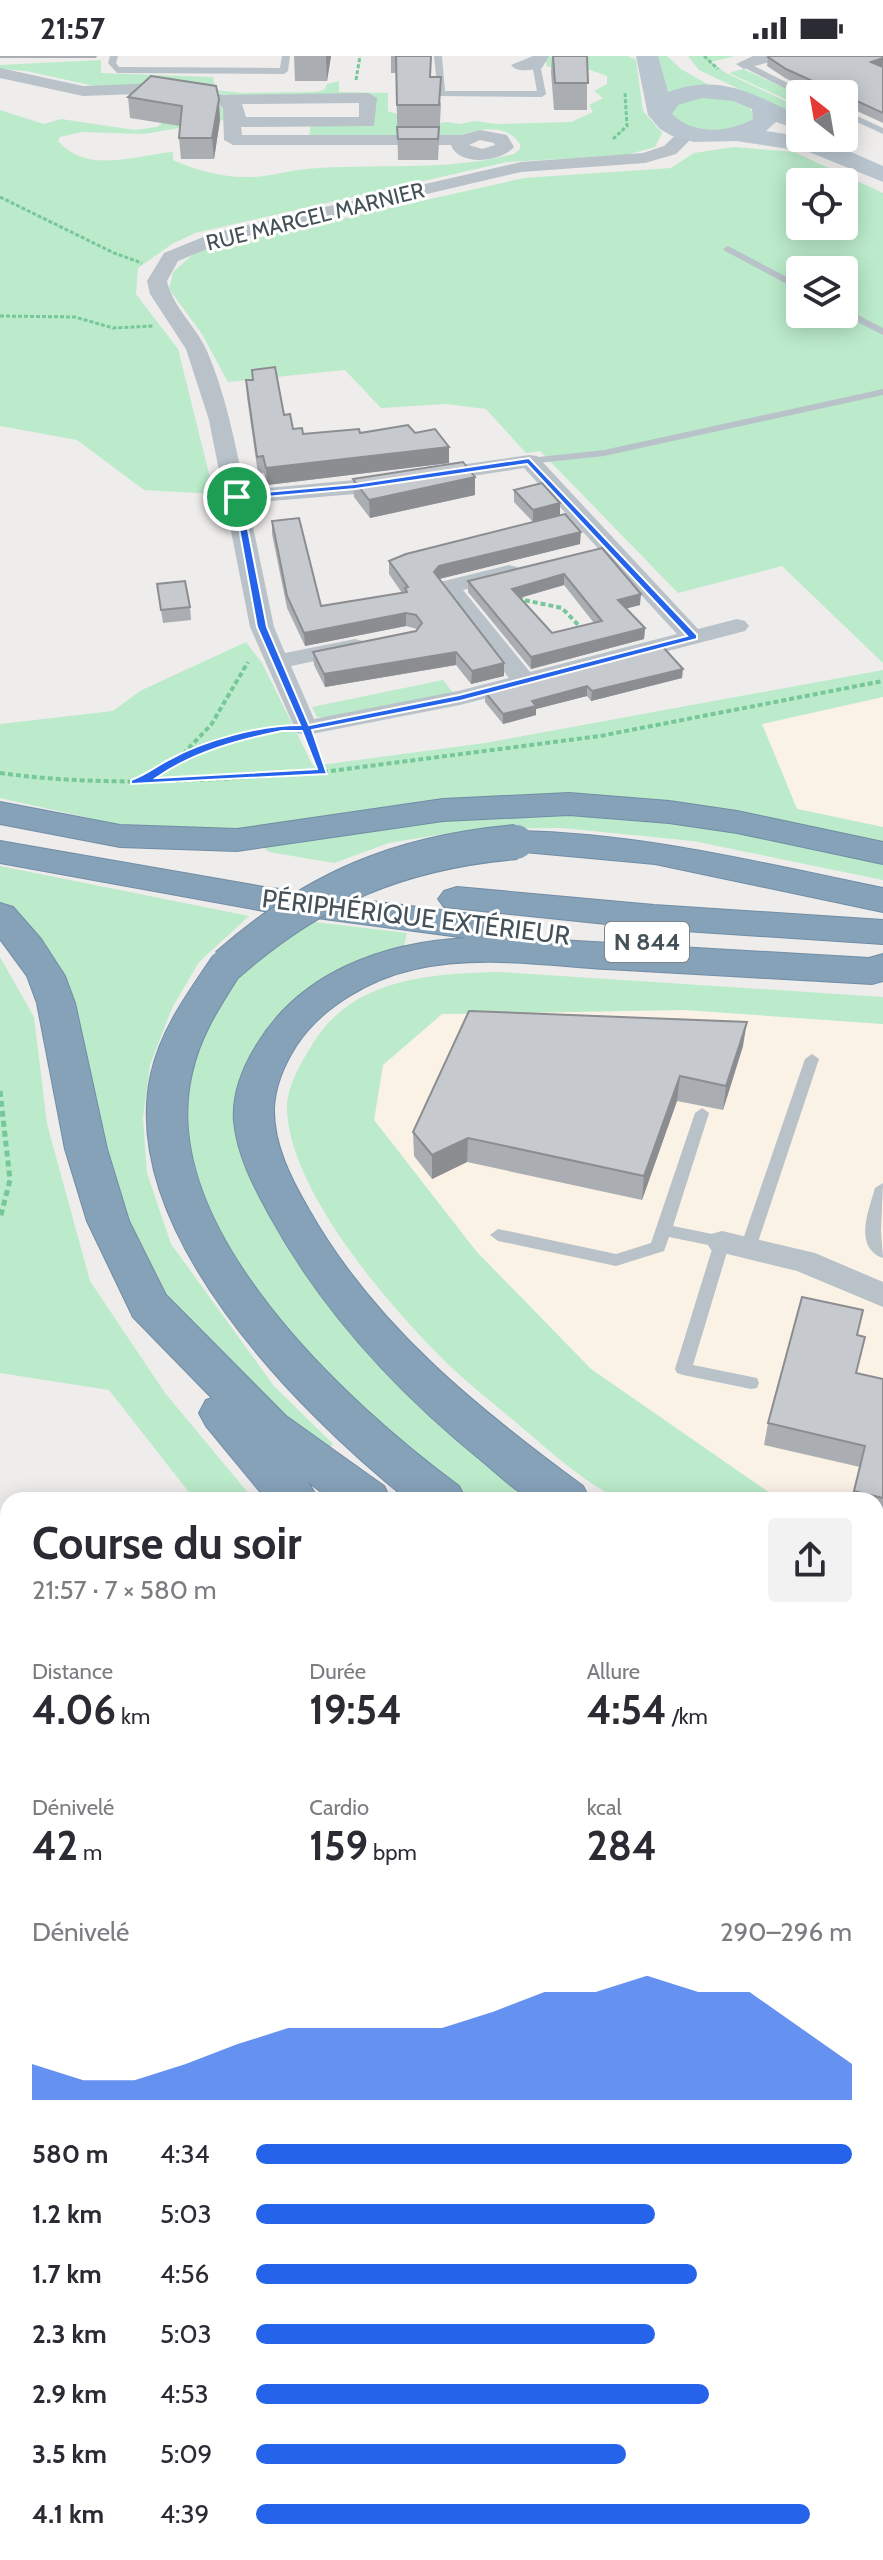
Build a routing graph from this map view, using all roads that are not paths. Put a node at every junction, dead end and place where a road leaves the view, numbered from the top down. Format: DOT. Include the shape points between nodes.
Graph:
graph roads {
  1 [pos="114,56"];
  2 [pos="286,56"];
  3 [pos="438,56"];
  4 [pos="647,56"];
  5 [pos="771,56"];
  6 [pos="532,62"];
  7 [pos="744,64"];
  8 [pos="693,72"];
  9 [pos="0,73"];
  10 [pos="786,85"];
  11 [pos="727,93"];
  12 [pos="232,106"];
  13 [pos="661,107"];
  14 [pos="763,108"];
  15 [pos="786,119"];
  16 [pos="858,119"];
  17 [pos="883,131"];
  18 [pos="689,132"];
  19 [pos="736,134"];
  20 [pos="462,140"];
  21 [pos="858,150"];
  22 [pos="883,162"];
  23 [pos="883,175"];
  24 [pos="728,249"];
  25 [pos="786,280"];
  26 [pos="858,319"];
  27 [pos="883,332"];
  28 [pos="883,392"];
  29 [pos="529,461"];
  30 [pos="237,497"];
  31 [pos="610,547"];
  32 [pos="582,554"];
  33 [pos="527,568"];
  34 [pos="737,626"];
  35 [pos="693,637"];
  36 [pos="378,642"];
  37 [pos="272,652"];
  38 [pos="524,681"];
  39 [pos="0,813"];
  40 [pos="0,827"];
  41 [pos="0,852"];
  42 [pos="883,853"];
  43 [pos="883,900"];
  44 [pos="0,915"];
  45 [pos="883,932"];
  46 [pos="883,964"];
  47 [pos="812,1059"];
  48 [pos="702,1113"];
  49 [pos="883,1188"];
  50 [pos="663,1230"];
  51 [pos="498,1235"];
  52 [pos="735,1245"];
  53 [pos="883,1252"];
  54 [pos="883,1295"];
  55 [pos="149,1305"];
  56 [pos="751,1383"];
  57 [pos="288,1492"];
  58 [pos="356,1492"];
  59 [pos="432,1492"];
  60 [pos="556,1492"];
  1 -- 2 [label="lane" via="117,70 142,72 284,71"];
  3 -- 6 [label="lane" via="441,94 542,94"];
  4 -- 13 [label="street"];
  5 -- 7 [label="street"];
  7 -- 10 [label="lane"];
  8 -- 11 [label="street"];
  9 -- 12 [label="street" via="83,91 173,89"];
  11 -- 13 [label="street" via="682,95"];
  11 -- 14 [label="street"];
  12 -- 12 [label="street" via="229,99 368,98 368,122 239,122"];
  12 -- 20 [label="street" via="233,140"];
  13 -- 18 [label="street" via="665,121"];
  14 -- 15 [label="street"];
  14 -- 19 [label="street" via="761,125"];
  16 -- 17 [label="lane"];
  18 -- 19 [label="street"];
  18 -- 30 [label="street, RUE MARCEL MARNIER" via="670,150 645,158 521,167 220,237 171,257 157,281 160,294 196,349 220,420"];
  19 -- 23 [label="street" via="819,146"];
  21 -- 22 [label="street"];
  24 -- 25 [label="lane"];
  26 -- 27 [label="lane"];
  28 -- 29 [label="lane" via="604,453"];
  29 -- 30 [label="street" via="355,487"];
  29 -- 31 [label="street"];
  30 -- 37 [label="street"];
  31 -- 32 [label="street"];
  31 -- 35 [label="street"];
  33 -- 38 [label="street" via="448,587"];
  34 -- 35 [label="street"];
  35 -- 38 [label="street"];
  36 -- 37 [label="street"];
  37 -- 38 [label="street" via="306,728"];
  39 -- 42 [label="highway" via="120,836 237,840 443,810 569,804 724,820"];
  40 -- 45 [label="highway, N 844" via="128,852 420,895"];
  41 -- 46 [label="highway, PÉRIPHÉRIQUE EXTÉRIEUR / N 844" via="172,885 411,919"];
  43 -- 59 [label="highway, bridge" via="638,848 576,842 462,846 416,856 297,907 250,942 209,986 175,1055 169,1084 170,1155 190,1218 243,1306 278,1348 347,1421"];
  44 -- 55 [label="highway" via="46,976 108,1221"];
  46 -- 60 [label="highway" via="872,971 508,950 442,952 391,963 332,989 306,1008 279,1039 260,1076 256,1130 268,1172 310,1250 393,1352 466,1421"];
  47 -- 52 [label="lane"];
  48 -- 50 [label="lane"];
  49 -- 53 [label="lane" via="871,1233"];
  50 -- 51 [label="lane" via="658,1247 616,1260"];
  50 -- 52 [label="lane"];
  52 -- 54 [label="street" via="804,1261"];
  52 -- 56 [label="lane" via="683,1369"];
  55 -- 57 [label="highway" via="206,1394"];
  55 -- 58 [label="highway" via="270,1429"];
}
